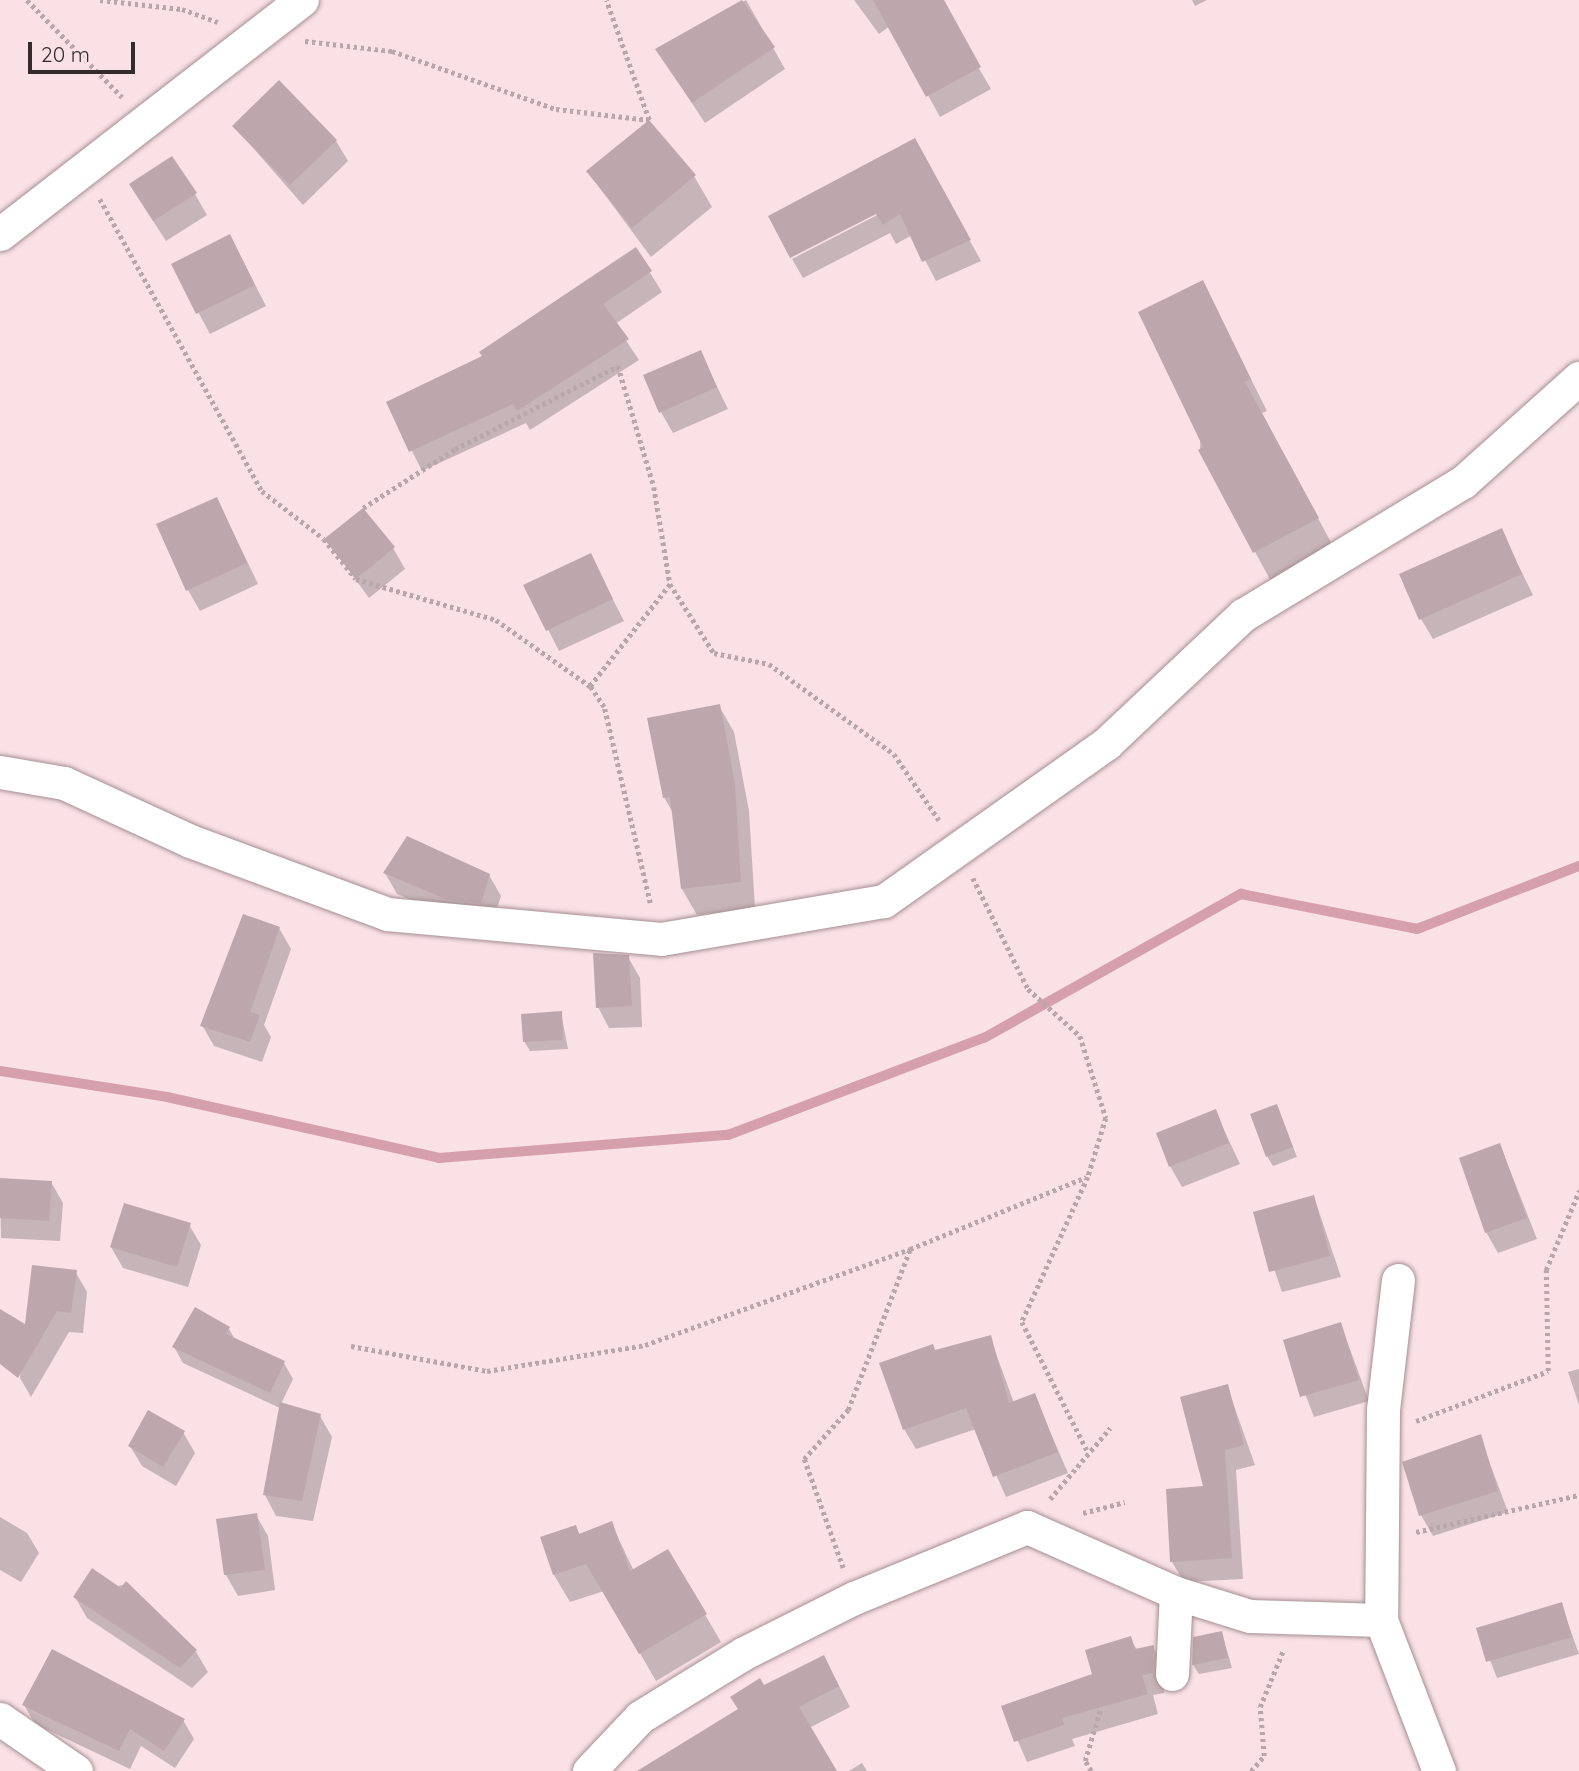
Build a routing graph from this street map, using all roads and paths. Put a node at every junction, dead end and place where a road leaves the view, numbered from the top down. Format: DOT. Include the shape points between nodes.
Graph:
graph roads {
  1 [pos="27,0"];
  2 [pos="100,0"];
  3 [pos="302,0"];
  4 [pos="606,0"];
  5 [pos="253,36"];
  6 [pos="143,117"];
  7 [pos="85,171"];
  8 [pos="0,234"];
  9 [pos="1579,378"];
  10 [pos="363,508"];
  11 [pos="670,584"];
  12 [pos="590,686"];
  13 [pos="0,772"];
  14 [pos="957,847"];
  15 [pos="660,939"];
  16 [pos="1088,1177"];
  17 [pos="1579,1191"];
  18 [pos="910,1249"];
  19 [pos="1398,1280"];
  20 [pos="351,1346"];
  21 [pos="1110,1428"];
  22 [pos="1383,1435"];
  23 [pos="1088,1452"];
  24 [pos="1579,1495"];
  25 [pos="1027,1527"];
  26 [pos="1382,1540"];
  27 [pos="1176,1592"];
  28 [pos="854,1598"];
  29 [pos="1297,1618"];
  30 [pos="1381,1620"];
  31 [pos="1172,1674"];
  32 [pos="1101,1707"];
  33 [pos="0,1720"];
  34 [pos="76,1771"];
  35 [pos="589,1771"];
  36 [pos="1091,1771"];
  37 [pos="1251,1771"];
  38 [pos="1439,1771"];
  1 -- 6 [label="path"];
  2 -- 5 [label="path" via="183,9"];
  3 -- 5 [label="street"];
  4 -- 5 [label="path" via="649,120 556,109 393,51"];
  5 -- 6 [label="street"];
  6 -- 7 [label="street"];
  7 -- 8 [label="street"];
  7 -- 12 [label="path" via="262,491 324,539 356,579 496,621"];
  9 -- 14 [label="street" via="1415,517 1243,615 1116,735"];
  10 -- 11 [label="path" via="455,449 618,366 654,487"];
  11 -- 12 [label="path"];
  11 -- 14 [label="path" via="714,653 769,664 894,754"];
  12 -- 15 [label="path" via="604,707"];
  13 -- 15 [label="street" via="64,783 190,841 387,914"];
  14 -- 15 [label="street" via="910,888 884,901"];
  14 -- 16 [label="path" via="1028,989 1080,1035 1106,1118"];
  16 -- 18 [label="path"];
  16 -- 23 [label="path" via="1022,1322"];
  17 -- 22 [label="path" via="1546,1270 1548,1371"];
  18 -- 20 [label="path" via="645,1345 487,1371"];
  18 -- 28 [label="path" via="848,1410 804,1459"];
  19 -- 22 [label="street"];
  21 -- 23 [label="path"];
  22 -- 26 [label="street"];
  23 -- 25 [label="path"];
  24 -- 26 [label="path"];
  25 -- 27 [label="street"];
  25 -- 28 [label="street"];
  26 -- 30 [label="street"];
  27 -- 29 [label="street" via="1250,1616"];
  27 -- 31 [label="street"];
  28 -- 35 [label="street" via="640,1717"];
  29 -- 30 [label="street"];
  29 -- 37 [label="path" via="1261,1707 1264,1756"];
  30 -- 38 [label="street"];
  32 -- 36 [label="path" via="1085,1762"];
  33 -- 34 [label="street"];
}
